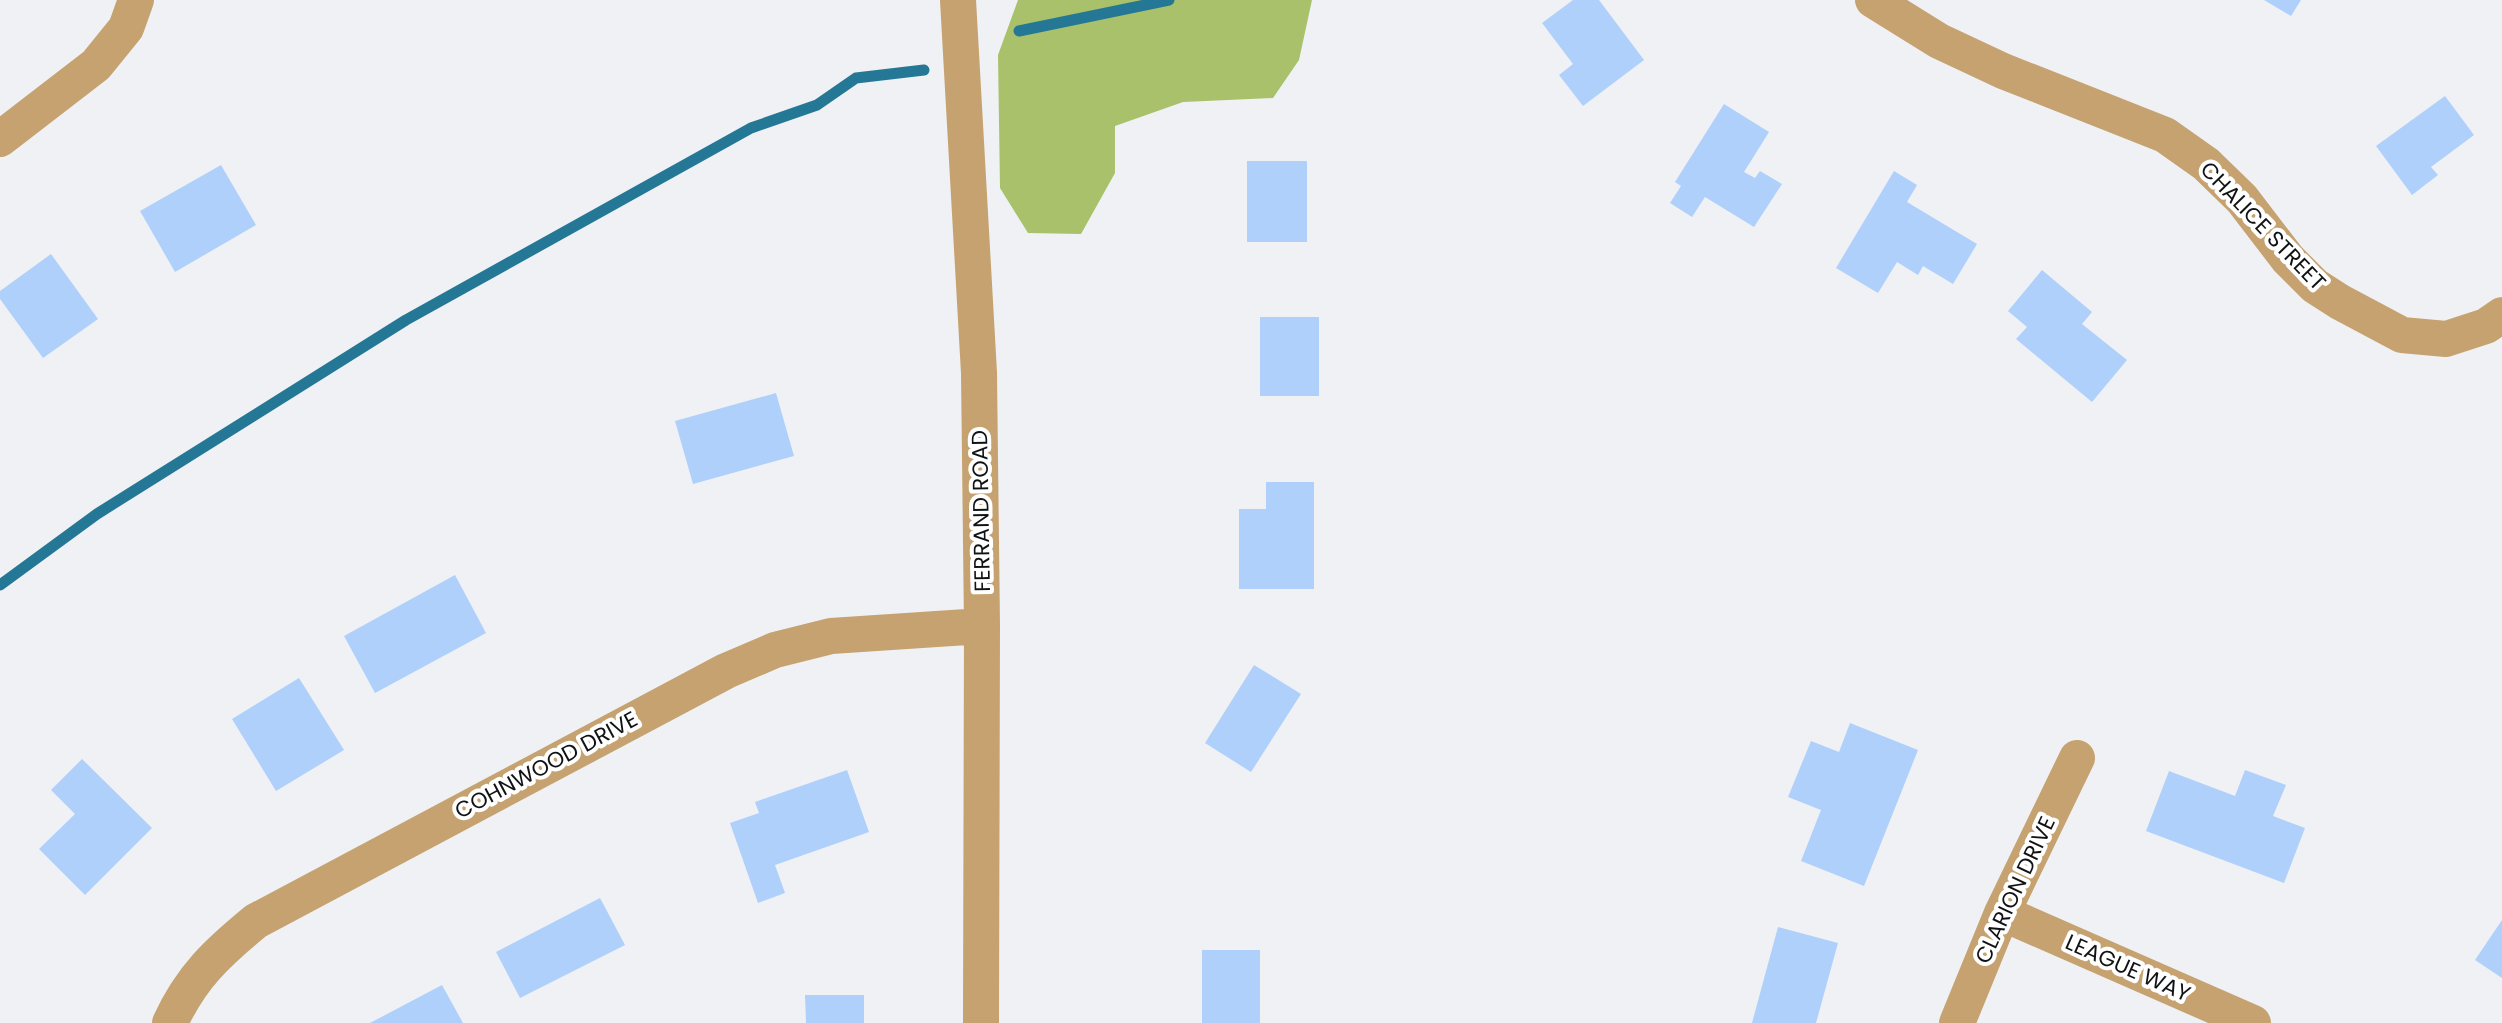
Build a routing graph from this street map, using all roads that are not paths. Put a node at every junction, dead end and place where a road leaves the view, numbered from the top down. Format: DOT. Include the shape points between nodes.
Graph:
graph roads {
  1 [pos="136,0"];
  2 [pos="958,0"];
  3 [pos="1873,0"];
  4 [pos="0,139"];
  5 [pos="2494,321"];
  6 [pos="982,626"];
  7 [pos="2077,758"];
  8 [pos="2002,913"];
  9 [pos="170,1023"];
  10 [pos="981,1023"];
  11 [pos="1957,1023"];
  12 [pos="2253,1023"];
  1 -- 4 [label="street" via="126,28 96,65"];
  2 -- 6 [label="street, FERRAND ROAD" via="979,373"];
  3 -- 5 [label="street, CHALICE STREET" via="1939,41 2003,71 2165,135 2242,199 2315,286 2402,335 2446,339"];
  6 -- 9 [label="street, COHNWOOD DRIVE" via="831,636 775,650 726,671 256,921 200,970"];
  6 -- 10 [label="street, FERRAND ROAD"];
  7 -- 8 [label="street, CLARION DRIVE"];
  8 -- 11 [label="street, CLARION DRIVE"];
  8 -- 12 [label="street, LEAGUE WAY"];
}
